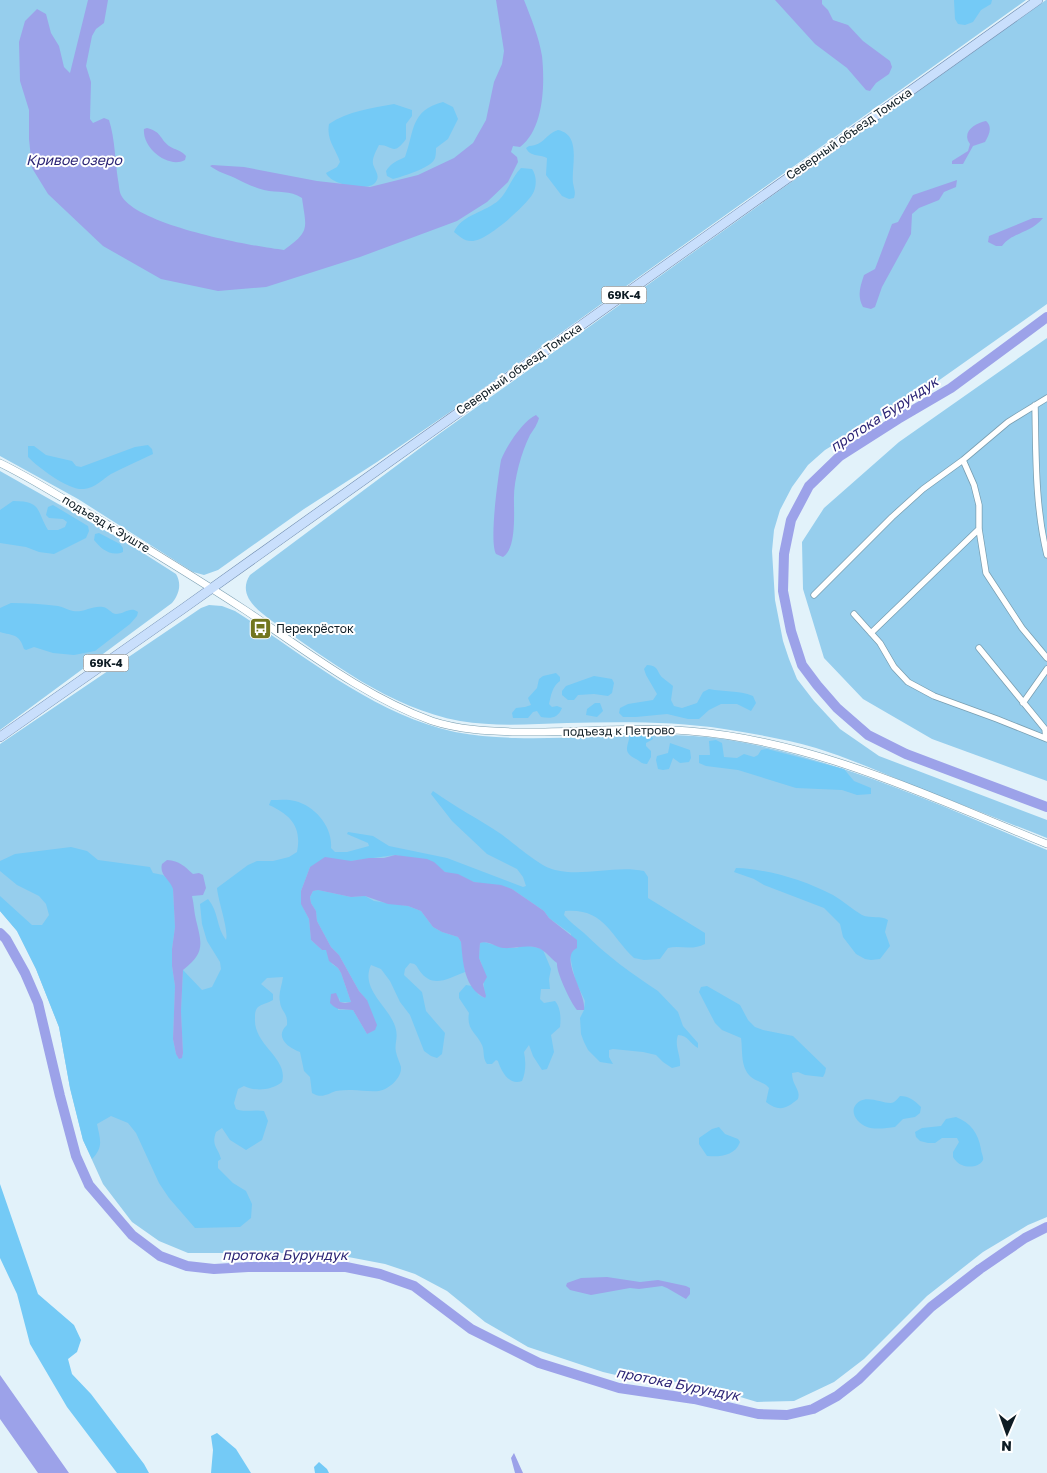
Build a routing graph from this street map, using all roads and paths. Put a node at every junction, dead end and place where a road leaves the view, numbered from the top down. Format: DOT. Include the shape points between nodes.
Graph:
graph roads {
  1 [pos="1038,0"];
  2 [pos="1047,398"];
  3 [pos="1035,405"];
  4 [pos="963,460"];
  5 [pos="0,464"];
  6 [pos="979,529"];
  7 [pos="1047,555"];
  8 [pos="210,588"];
  9 [pos="814,596"];
  10 [pos="854,614"];
  11 [pos="871,633"];
  12 [pos="979,648"];
  13 [pos="1047,658"];
  14 [pos="1047,669"];
  15 [pos="1023,703"];
  16 [pos="0,737"];
  17 [pos="1047,739"];
  18 [pos="1047,844"];
  1 -- 8 [label="main road, Северный объезд Томска / 69К-4"];
  2 -- 3 [label="street"];
  3 -- 4 [label="street" via="1008,422"];
  3 -- 7 [label="street" via="1039,511"];
  4 -- 6 [label="street" via="979,505"];
  4 -- 9 [label="street" via="892,517"];
  5 -- 8 [label="street, подъезд к Эуште"];
  6 -- 11 [label="street"];
  6 -- 13 [label="street" via="986,573 1022,628"];
  8 -- 16 [label="main road, Северный объезд Томска / 69К-4"];
  8 -- 18 [label="street, подъезд к Петрово" via="367,690 439,723 488,731 667,730 754,740 847,764"];
  10 -- 11 [label="street"];
  11 -- 17 [label="street" via="908,682 934,696"];
  12 -- 15 [label="street"];
  14 -- 15 [label="street"];
  15 -- 17 [label="street" via="1045,729"];
}
